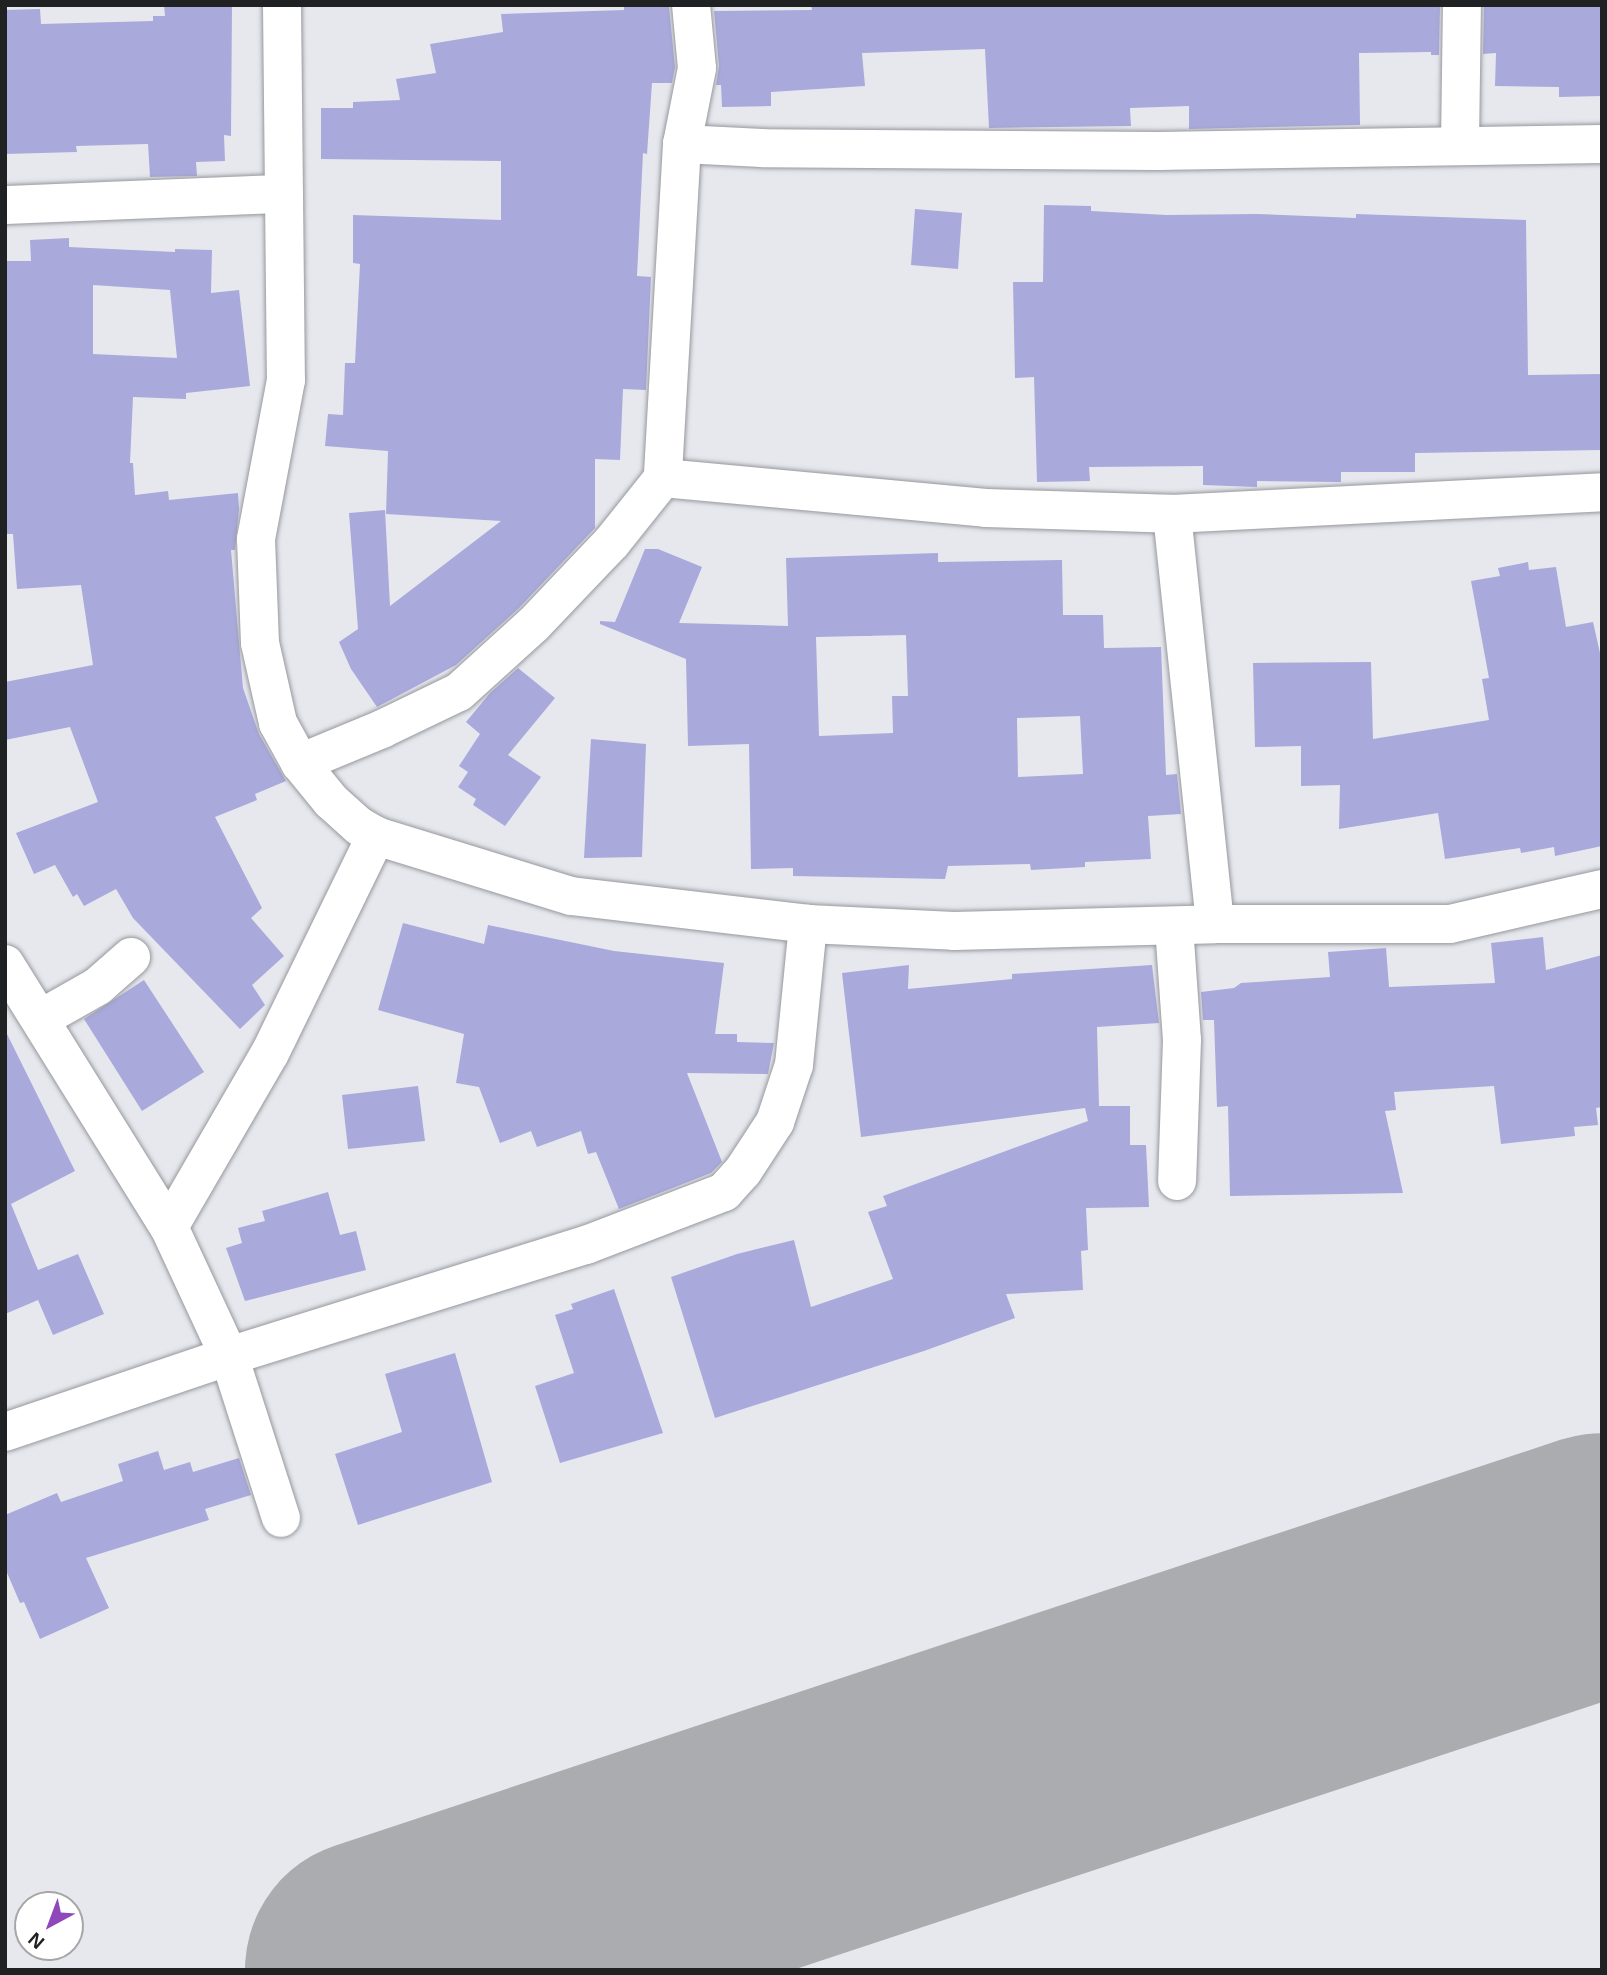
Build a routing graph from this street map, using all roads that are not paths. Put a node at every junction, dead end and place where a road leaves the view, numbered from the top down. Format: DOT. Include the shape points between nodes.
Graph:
graph roads {
  1 [pos="282,5"];
  2 [pos="691,5"];
  3 [pos="1462,5"];
  4 [pos="682,144"];
  5 [pos="1460,144"];
  6 [pos="1602,144"];
  7 [pos="284,194"];
  8 [pos="5,205"];
  9 [pos="663,478"];
  10 [pos="1602,492"];
  11 [pos="1172,514"];
  12 [pos="300,763"];
  13 [pos="376,836"];
  14 [pos="1602,888"];
  15 [pos="808,924"];
  16 [pos="1215,924"];
  17 [pos="1174,926"];
  18 [pos="131,957"];
  19 [pos="5,964"];
  20 [pos="40,1019"];
  21 [pos="1177,1181"];
  22 [pos="169,1227"];
  23 [pos="229,1356"];
  24 [pos="5,1432"];
  25 [pos="281,1518"];
  1 -- 7 [label="street"];
  2 -- 4 [label="street" via="697,68"];
  3 -- 5 [label="street"];
  4 -- 5 [label="street" via="1158,151"];
  4 -- 9 [label="street"];
  5 -- 6 [label="street"];
  7 -- 8 [label="street"];
  7 -- 12 [label="street" via="286,380 256,539 260,643 278,723"];
  9 -- 11 [label="street" via="986,508"];
  9 -- 12 [label="street" via="534,624 459,692"];
  10 -- 11 [label="street"];
  11 -- 16 [label="street"];
  12 -- 13 [label="street" via="331,801"];
  13 -- 15 [label="street" via="571,896"];
  13 -- 22 [label="street" via="270,1053"];
  14 -- 16 [label="street" via="1450,924"];
  15 -- 17 [label="street" via="954,931"];
  15 -- 23 [label="street" via="794,1065 775,1122 724,1192 586,1245"];
  16 -- 17 [label="street"];
  17 -- 21 [label="street" via="1182,1040"];
  18 -- 20 [label="street" via="97,986"];
  19 -- 20 [label="street"];
  20 -- 22 [label="street"];
  22 -- 23 [label="street"];
  23 -- 24 [label="street"];
  23 -- 25 [label="street"];
}
